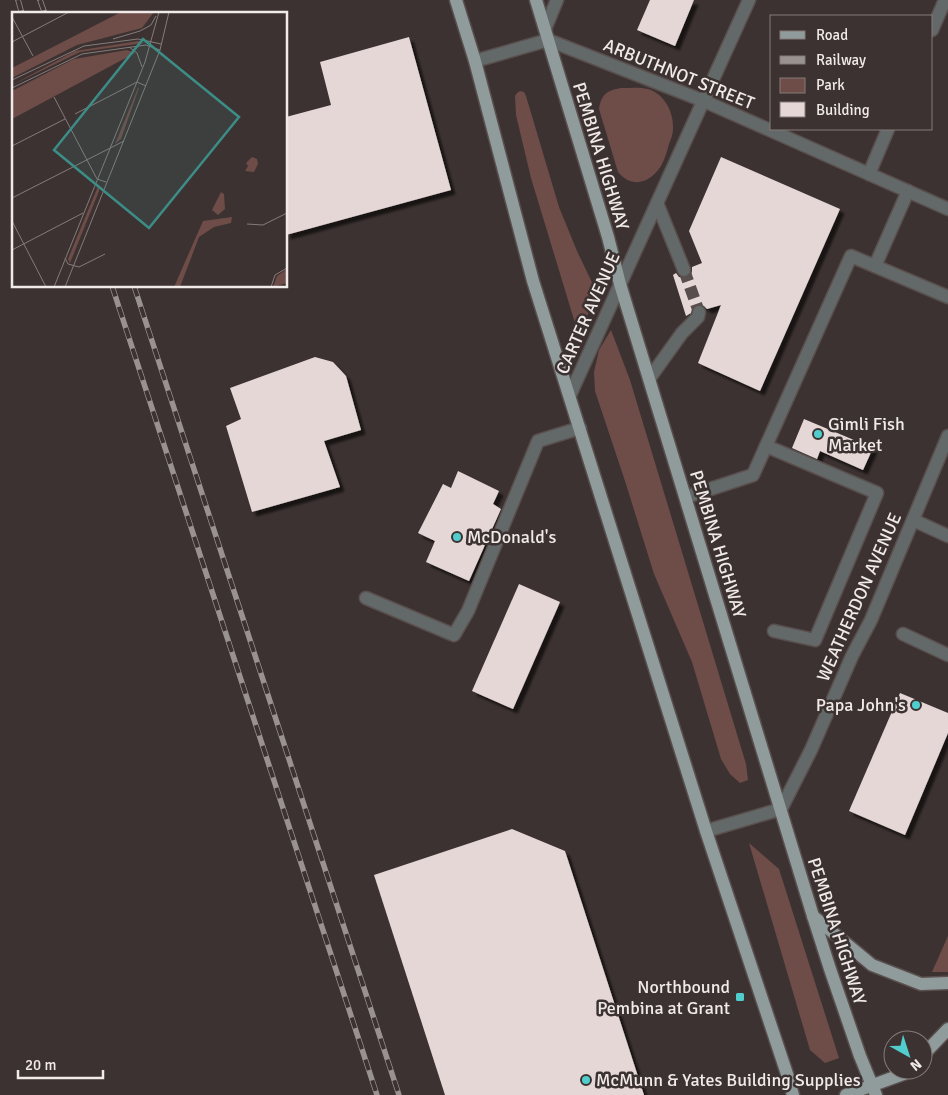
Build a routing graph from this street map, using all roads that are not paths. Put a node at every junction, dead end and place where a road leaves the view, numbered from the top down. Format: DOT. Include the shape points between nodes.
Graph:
graph roads {
  1 [pos="456,0"];
  2 [pos="536,0"];
  3 [pos="557,0"];
  4 [pos="749,0"];
  5 [pos="945,0"];
  6 [pos="933,28"];
  7 [pos="546,34"];
  8 [pos="475,61"];
  9 [pos="704,101"];
  10 [pos="888,130"];
  11 [pos="869,174"];
  12 [pos="908,191"];
  13 [pos="657,203"];
  14 [pos="948,209"];
  15 [pos="875,266"];
  16 [pos="684,270"];
  17 [pos="620,284"];
  18 [pos="948,297"];
  19 [pos="699,312"];
  20 [pos="649,379"];
  21 [pos="570,395"];
  22 [pos="580,428"];
  23 [pos="948,436"];
  24 [pos="766,446"];
  25 [pos="686,497"];
  26 [pos="913,520"];
  27 [pos="948,536"];
  28 [pos="366,598"];
  29 [pos="774,631"];
  30 [pos="903,634"];
  31 [pos="948,655"];
  32 [pos="781,809"];
  33 [pos="706,831"];
  34 [pos="813,916"];
  35 [pos="948,982"];
  36 [pos="948,1029"];
  37 [pos="933,1045"];
  38 [pos="893,1080"];
  39 [pos="874,1090"];
  40 [pos="793,1095"];
  41 [pos="846,1095"];
  1 -- 8 [label="main road"];
  2 -- 7 [label="main road, PEMBINA HIGHWAY"];
  3 -- 7 [label="street"];
  4 -- 9 [label="street, CARTER AVENUE"];
  5 -- 6 [label="street"];
  7 -- 8 [label="street"];
  7 -- 9 [label="street, ARBUTHNOT STREET"];
  7 -- 17 [label="main road, PEMBINA HIGHWAY"];
  8 -- 21 [label="main road" via="533,281"];
  9 -- 11 [label="street, ARBUTHNOT STREET"];
  9 -- 13 [label="street, CARTER AVENUE"];
  10 -- 11 [label="street"];
  11 -- 12 [label="street, ARBUTHNOT STREET"];
  12 -- 14 [label="street, ARBUTHNOT STREET"];
  12 -- 15 [label="street"];
  13 -- 16 [label="street"];
  13 -- 17 [label="street, CARTER AVENUE"];
  15 -- 18 [label="street"];
  15 -- 24 [label="street" via="852,256"];
  17 -- 20 [label="main road, PEMBINA HIGHWAY"];
  17 -- 21 [label="street, CARTER AVENUE"];
  19 -- 20 [label="street"];
  20 -- 25 [label="main road, PEMBINA HIGHWAY"];
  21 -- 22 [label="main road"];
  22 -- 28 [label="street" via="538,441 468,611 454,635"];
  22 -- 33 [label="main road"];
  23 -- 26 [label="street, WEATHERDON AVENUE"];
  24 -- 25 [label="street" via="753,475"];
  24 -- 29 [label="street" via="877,493 815,640"];
  25 -- 32 [label="main road, PEMBINA HIGHWAY"];
  26 -- 27 [label="street"];
  26 -- 32 [label="street, WEATHERDON AVENUE" via="871,620"];
  30 -- 31 [label="street"];
  32 -- 33 [label="street"];
  32 -- 34 [label="main road, PEMBINA HIGHWAY"];
  33 -- 40 [label="main road"];
  34 -- 35 [label="main road" via="872,965 921,984"];
  34 -- 39 [label="main road, PEMBINA HIGHWAY"];
  36 -- 37 [label="main road"];
  38 -- 39 [label="main road"];
  39 -- 41 [label="main road"];
}
